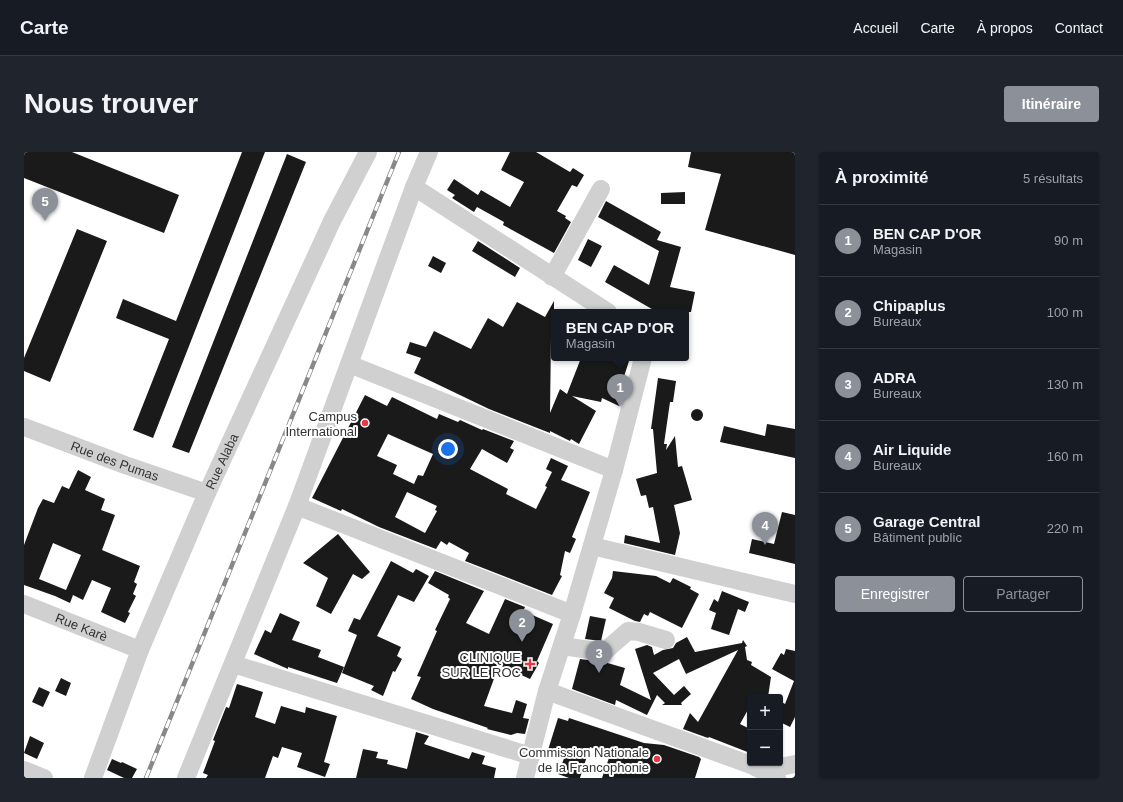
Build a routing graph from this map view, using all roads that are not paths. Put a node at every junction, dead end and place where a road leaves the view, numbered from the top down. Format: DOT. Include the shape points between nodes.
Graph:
graph roads {
  1 [pos="368,152"];
  2 [pos="429,152"];
  3 [pos="414,187"];
  4 [pos="601,189"];
  5 [pos="552,277"];
  6 [pos="603,309"];
  7 [pos="642,361"];
  8 [pos="349,364"];
  9 [pos="24,427"];
  10 [pos="614,470"];
  11 [pos="207,492"];
  12 [pos="296,506"];
  13 [pos="592,546"];
  14 [pos="795,594"];
  15 [pos="24,604"];
  16 [pos="572,614"];
  17 [pos="666,640"];
  18 [pos="562,646"];
  19 [pos="140,650"];
  20 [pos="233,664"];
  21 [pos="547,691"];
  22 [pos="531,756"];
  23 [pos="795,764"];
  24 [pos="24,770"];
  25 [pos="795,771"];
  26 [pos="770,774"];
  27 [pos="44,778"];
  28 [pos="93,778"];
  29 [pos="186,778"];
  30 [pos="525,778"];
  31 [pos="791,778"];
  1 -- 11 [label="street, Rue Alaba" via="332,221"];
  2 -- 3 [label="street"];
  3 -- 5 [label="street"];
  3 -- 8 [label="street"];
  4 -- 5 [label="street"];
  5 -- 6 [label="street"];
  7 -- 10 [label="street"];
  8 -- 10 [label="street"];
  8 -- 12 [label="street"];
  9 -- 11 [label="street, Rue des Pumas" via="125,465"];
  10 -- 13 [label="street"];
  11 -- 19 [label="street, Rue Alaba"];
  12 -- 16 [label="street"];
  12 -- 20 [label="street"];
  13 -- 14 [label="street"];
  13 -- 16 [label="street"];
  15 -- 19 [label="street, Rue Karè"];
  16 -- 18 [label="street"];
  17 -- 18 [label="street" via="628,631 604,652"];
  18 -- 21 [label="street"];
  19 -- 28 [label="street, Rue Alaba"];
  20 -- 22 [label="street"];
  20 -- 29 [label="street"];
  21 -- 22 [label="street"];
  21 -- 26 [label="street"];
  22 -- 30 [label="street"];
  23 -- 26 [label="street"];
  24 -- 27 [label="street"];
  25 -- 31 [label="street"];
}
